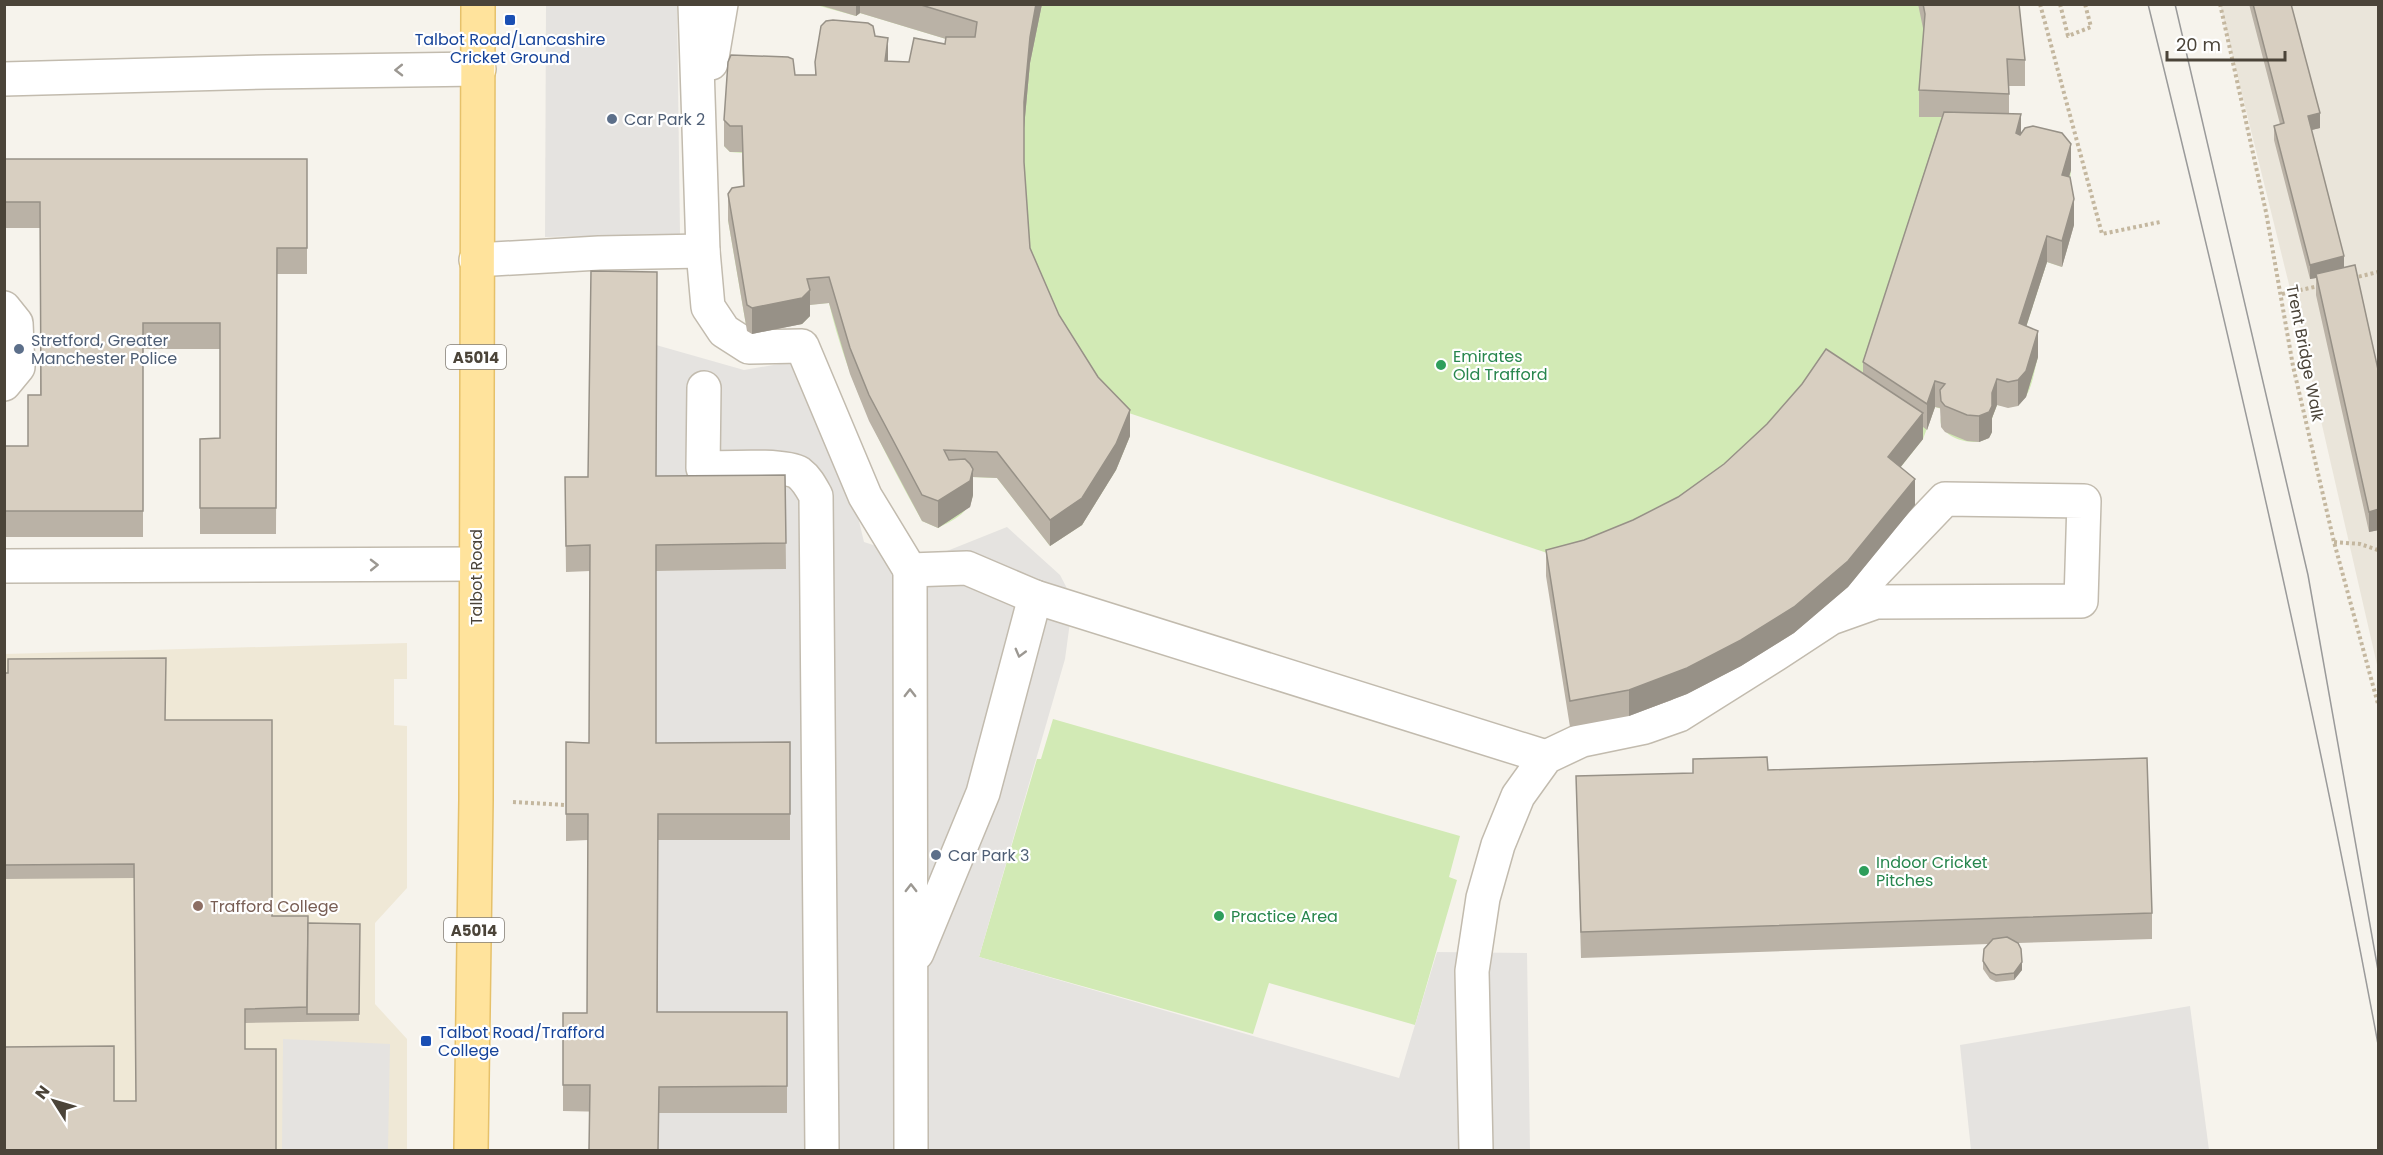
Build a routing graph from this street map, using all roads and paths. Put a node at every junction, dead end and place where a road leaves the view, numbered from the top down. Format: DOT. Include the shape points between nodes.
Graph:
graph roads {
  1 [pos="478,4"];
  2 [pos="695,4"];
  3 [pos="721,4"];
  4 [pos="2040,4"];
  5 [pos="2060,4"];
  6 [pos="2085,4"];
  7 [pos="2220,4"];
  8 [pos="479,69"];
  9 [pos="4,79"];
  10 [pos="698,129"];
  11 [pos="2160,222"];
  12 [pos="703,250"];
  13 [pos="476,260"];
  14 [pos="2379,272"];
  15 [pos="2346,279"];
  16 [pos="2325,284"];
  17 [pos="2282,294"];
  18 [pos="4,308"];
  19 [pos="4,384"];
  20 [pos="704,388"];
  21 [pos="2334,542"];
  22 [pos="2379,550"];
  23 [pos="476,564"];
  24 [pos="4,566"];
  25 [pos="910,570"];
  26 [pos="1035,597"];
  27 [pos="1831,618"];
  28 [pos="2379,704"];
  29 [pos="1546,757"];
  30 [pos="476,800"];
  31 [pos="566,805"];
  32 [pos="912,968"];
  33 [pos="471,1150"];
  34 [pos="822,1150"];
  35 [pos="911,1150"];
  36 [pos="1476,1150"];
  1 -- 8 [label="main road, Talbot Road / A5014"];
  2 -- 10 [label="lane"];
  3 -- 10 [label="lane"];
  4 -- 11 [label="path" via="2102,234"];
  5 -- 6 [label="path" via="2068,36 2091,27"];
  7 -- 17 [label="path, Trent Bridge Walk"];
  8 -- 9 [label="lane, one-way"];
  8 -- 13 [label="main road, Talbot Road / A5014"];
  10 -- 12 [label="lane"];
  12 -- 13 [label="lane"];
  12 -- 25 [label="lane" via="708,307 724,331 749,347 801,346 865,496"];
  13 -- 23 [label="main road, Talbot Road / A5014"];
  14 -- 15 [label="path"];
  16 -- 17 [label="path"];
  17 -- 21 [label="path, Trent Bridge Walk" via="2293,366"];
  18 -- 19 [label="lane" via="16,323 18,367"];
  20 -- 34 [label="lane" via="703,468 797,471 816,496"];
  21 -- 22 [label="path"];
  21 -- 28 [label="path, Trent Bridge Walk"];
  24 -- 23 [label="lane, one-way"];
  23 -- 30 [label="main road, Talbot Road / A5014"];
  25 -- 26 [label="lane" via="967,568"];
  32 -- 25 [label="lane, one-way"];
  26 -- 29 [label="lane"];
  26 -- 32 [label="lane, one-way" via="983,793"];
  27 -- 27 [label="lane" via="1945,499 2084,501 2081,601 1876,602"];
  27 -- 29 [label="lane" via="1679,715 1645,727 1582,740"];
  29 -- 36 [label="lane" via="1518,796 1498,845 1483,898 1472,971"];
  30 -- 31 [label="path"];
  30 -- 33 [label="main road, Talbot Road / A5014"];
  32 -- 35 [label="lane"];
}
